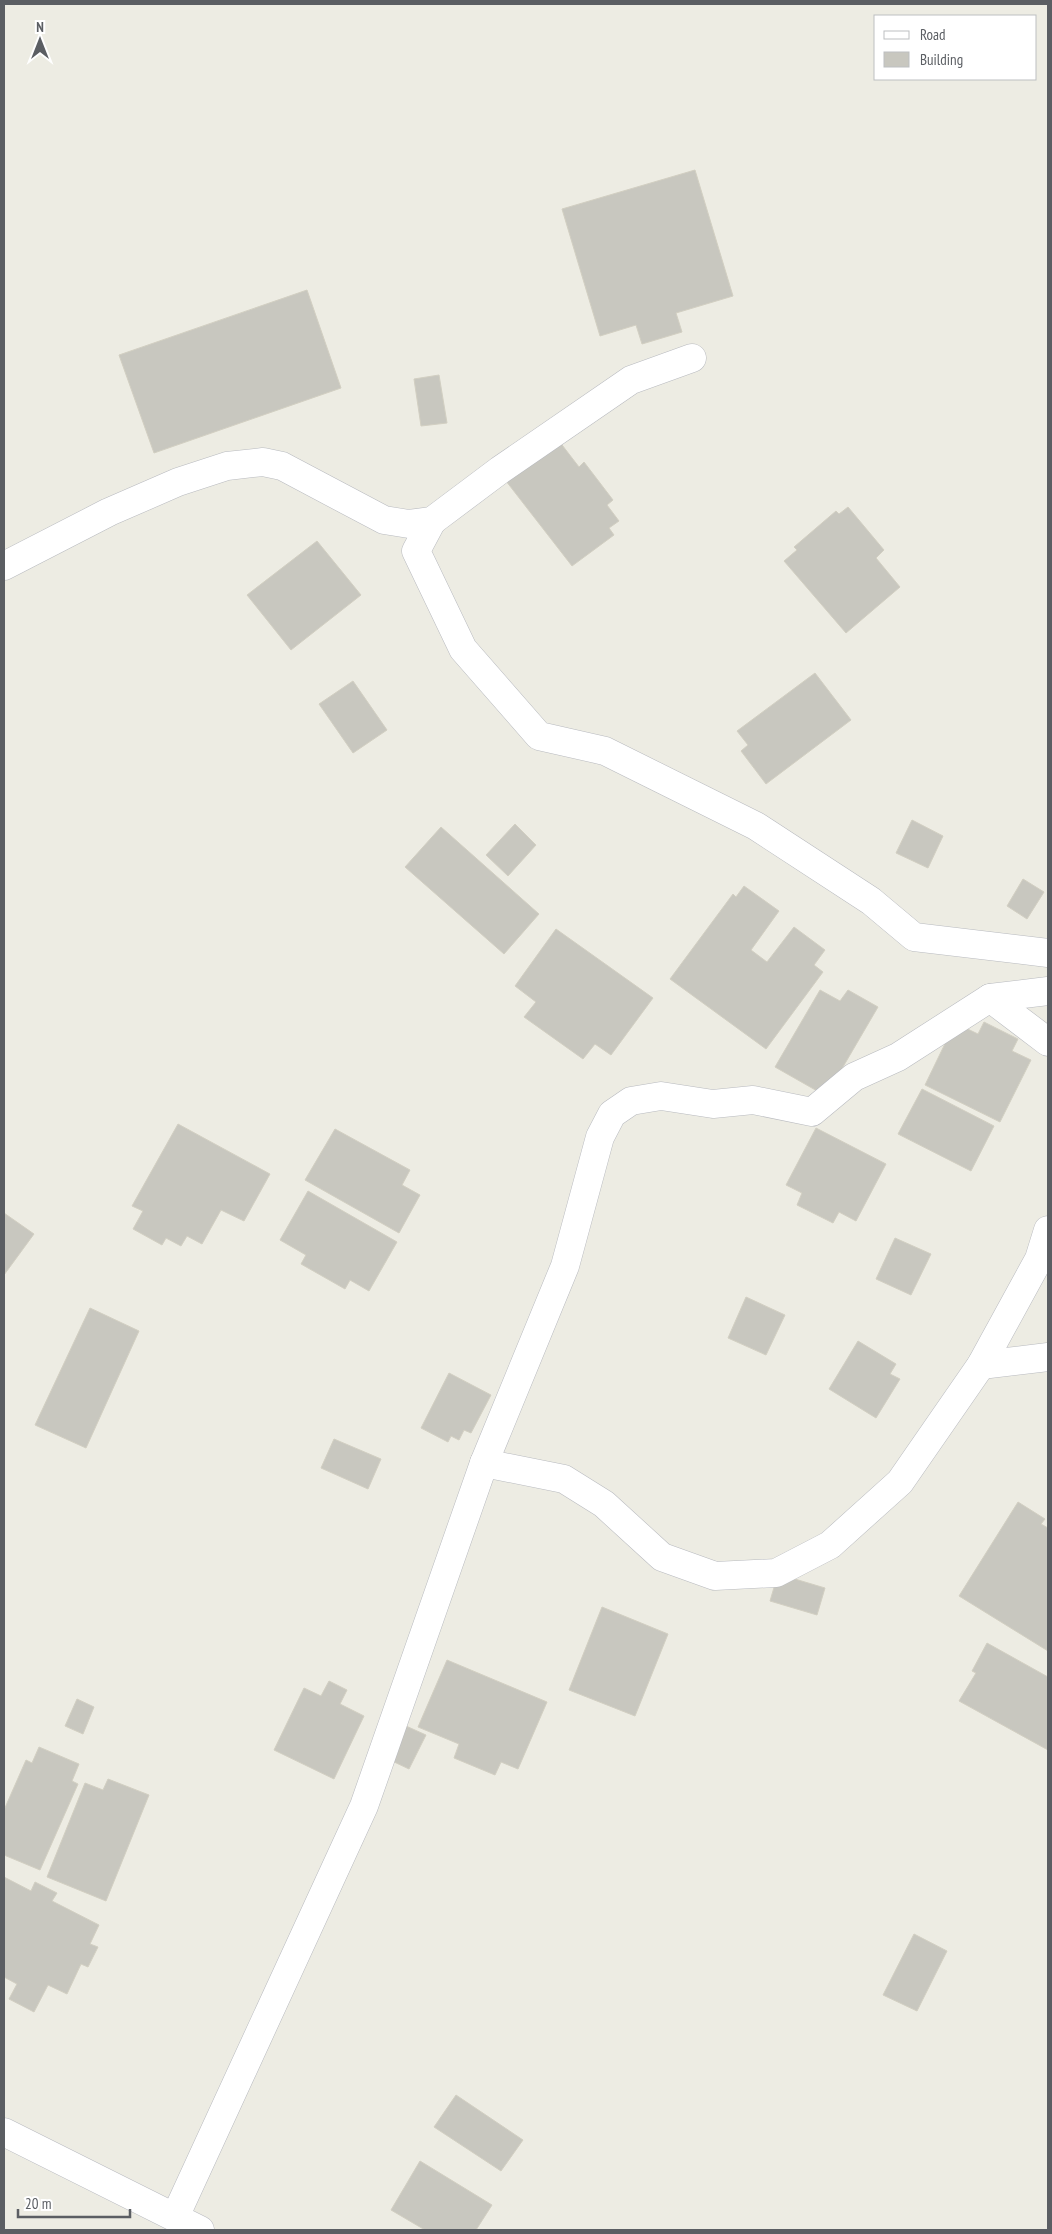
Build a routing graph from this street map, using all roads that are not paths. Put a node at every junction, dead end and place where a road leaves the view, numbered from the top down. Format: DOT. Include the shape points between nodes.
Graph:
graph roads {
  1 [pos="692,358"];
  2 [pos="432,521"];
  3 [pos="4,566"];
  4 [pos="1048,954"];
  5 [pos="1048,992"];
  6 [pos="990,998"];
  7 [pos="1048,1042"];
  8 [pos="1048,1230"];
  9 [pos="1044,1267"];
  10 [pos="1048,1357"];
  11 [pos="981,1365"];
  12 [pos="484,1463"];
  13 [pos="4,2132"];
  14 [pos="175,2217"];
  15 [pos="200,2230"];
  1 -- 2 [label="street" via="631,380"];
  2 -- 3 [label="street" via="409,524 384,520 282,466 263,462 227,466 178,482 109,512"];
  2 -- 4 [label="street" via="416,551 463,649 539,736 605,751 756,826 871,901 914,937"];
  5 -- 6 [label="street"];
  6 -- 7 [label="street"];
  6 -- 12 [label="street" via="898,1057 854,1077 812,1112 753,1100 713,1104 661,1096 631,1101 612,1114 600,1138 565,1266"];
  8 -- 9 [label="street"];
  9 -- 11 [label="street"];
  10 -- 11 [label="street"];
  11 -- 12 [label="street" via="900,1482 830,1545 776,1573 715,1576 662,1557 604,1504 564,1479"];
  12 -- 14 [label="street" via="364,1806"];
  13 -- 14 [label="street"];
  14 -- 15 [label="street"];
}
